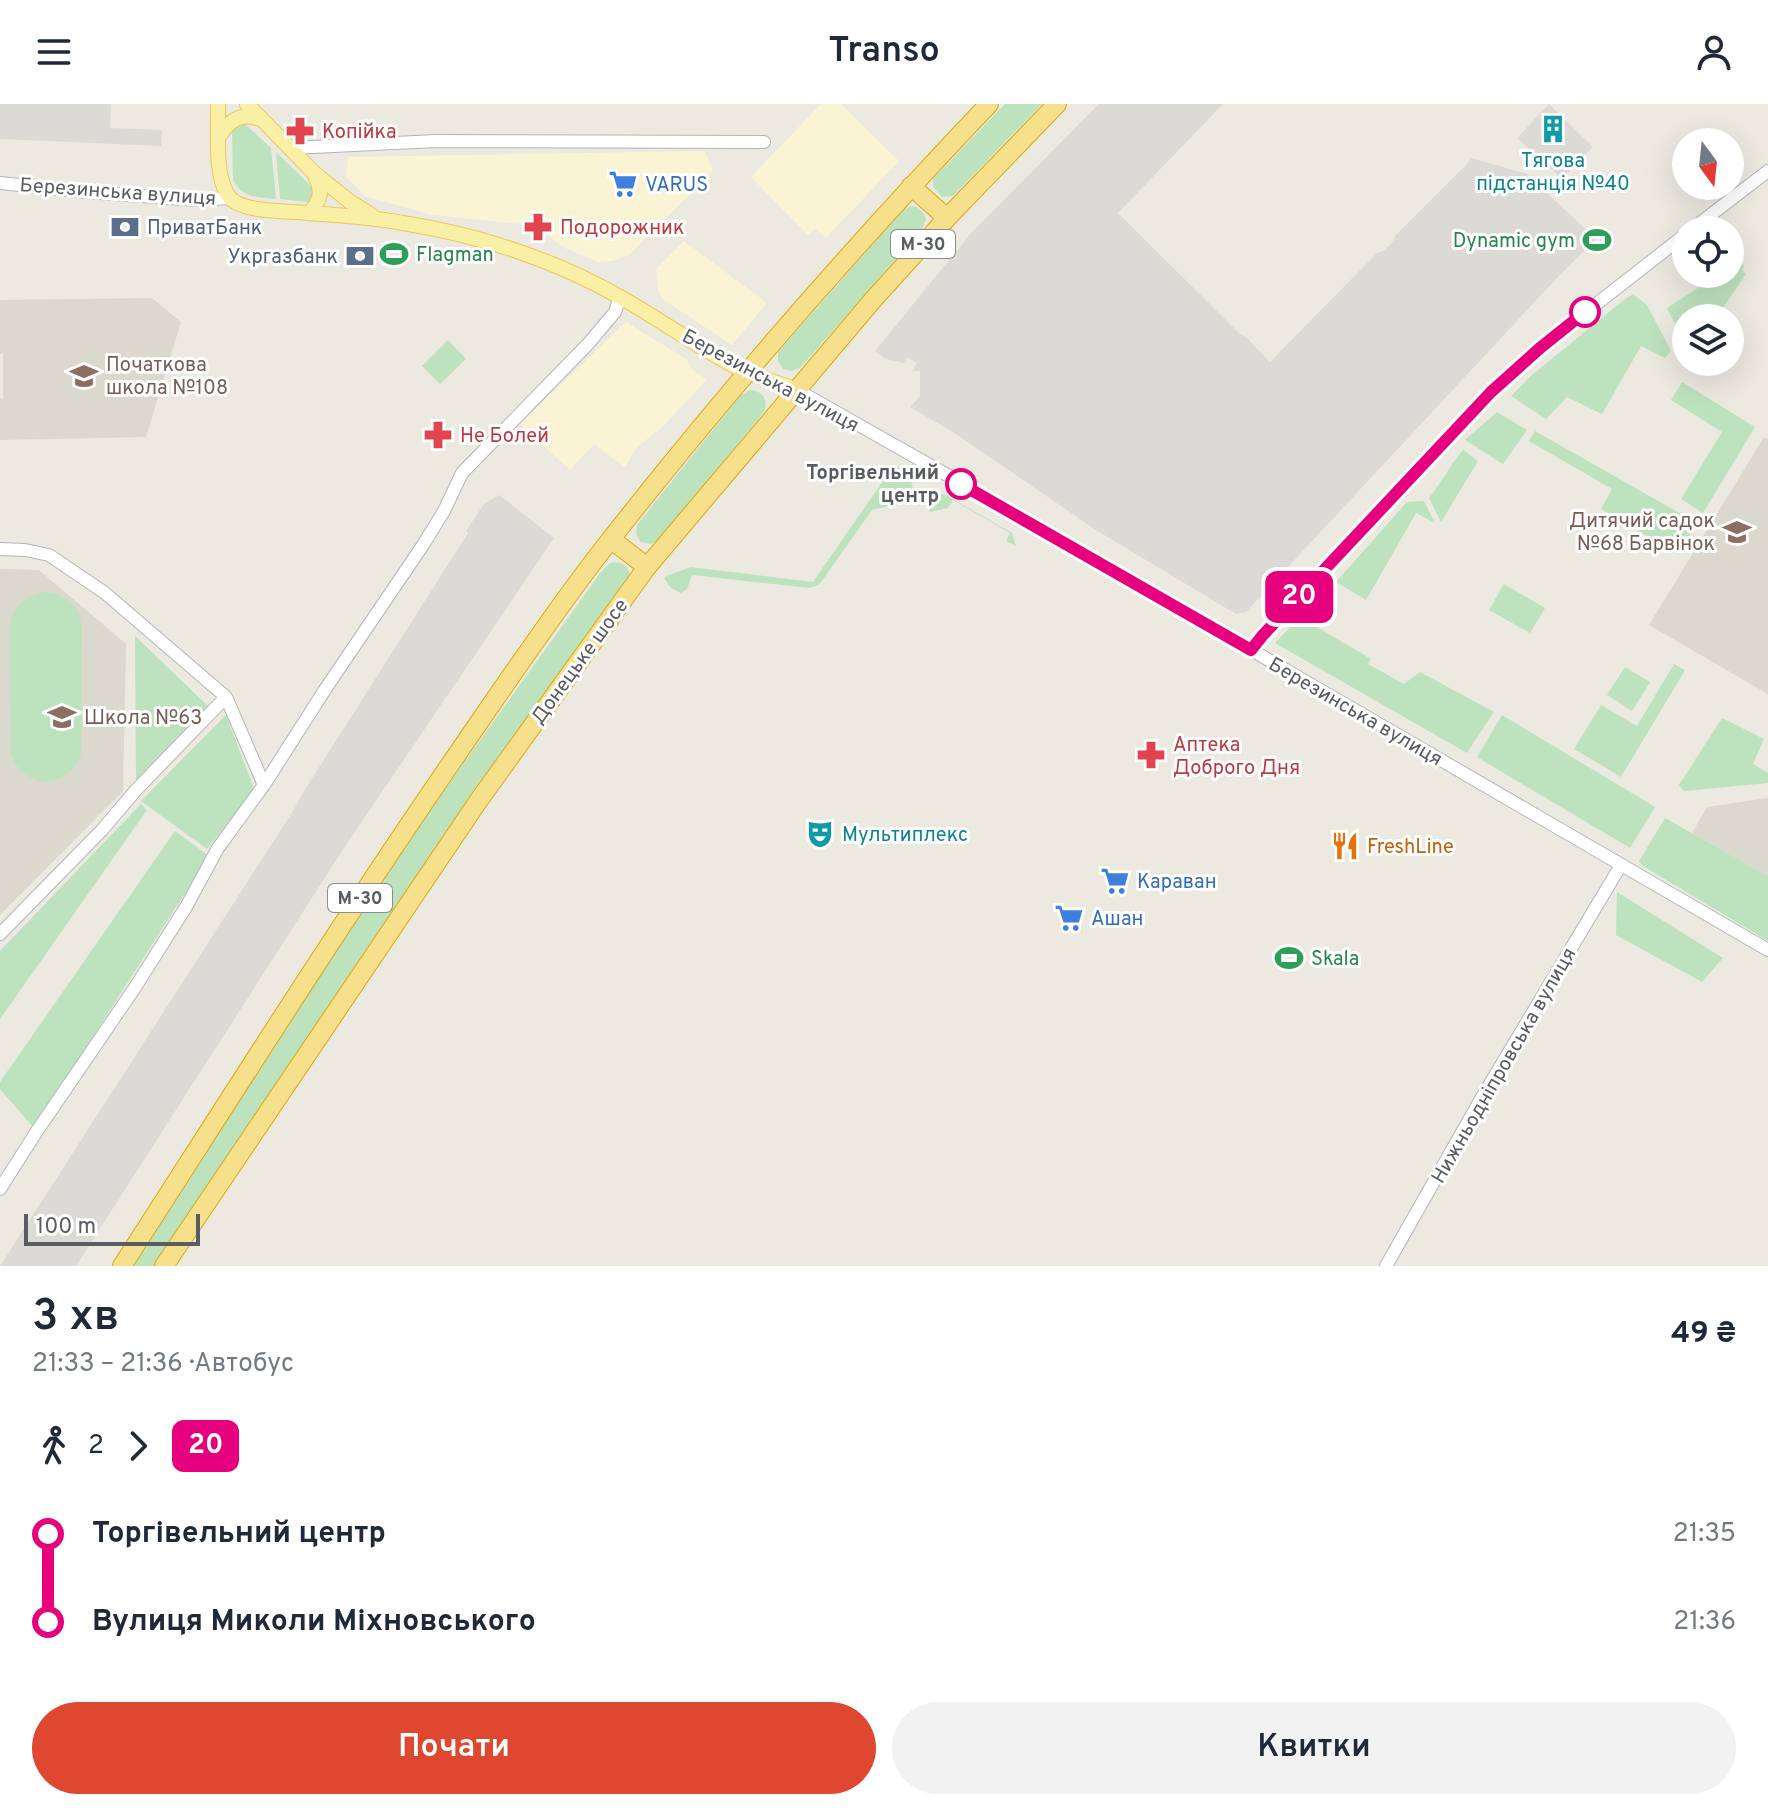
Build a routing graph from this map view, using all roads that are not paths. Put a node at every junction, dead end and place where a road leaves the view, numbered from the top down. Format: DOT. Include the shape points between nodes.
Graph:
graph roads {
  1 [pos="218,104"];
  2 [pos="247,104"];
  3 [pos="989,104"];
  4 [pos="1057,104"];
  5 [pos="260,119"];
  6 [pos="219,137"];
  7 [pos="764,142"];
  8 [pos="292,148"];
  9 [pos="1768,171"];
  10 [pos="313,172"];
  11 [pos="0,183"];
  12 [pos="911,186"];
  13 [pos="230,198"];
  14 [pos="309,213"];
  15 [pos="1709,216"];
  16 [pos="947,218"];
  17 [pos="378,219"];
  18 [pos="1672,245"];
  19 [pos="620,297"];
  20 [pos="747,371"];
  21 [pos="797,390"];
  22 [pos="612,540"];
  23 [pos="0,549"];
  24 [pos="647,567"];
  25 [pos="1251,650"];
  26 [pos="226,697"];
  27 [pos="264,785"];
  28 [pos="1621,865"];
  29 [pos="0,934"];
  30 [pos="1768,950"];
  31 [pos="0,1189"];
  32 [pos="122,1266"];
  33 [pos="164,1266"];
  34 [pos="1386,1266"];
  1 -- 6 [label="main road"];
  2 -- 5 [label="main road"];
  3 -- 12 [label="highway, М-30"];
  4 -- 16 [label="highway, Донецьке шосе / М-30"];
  5 -- 6 [label="main road" via="237,118"];
  5 -- 8 [label="main road"];
  6 -- 13 [label="main road" via="220,177"];
  7 -- 8 [label="street" via="436,141"];
  8 -- 10 [label="main road"];
  9 -- 15 [label="street"];
  10 -- 14 [label="main road" via="321,193"];
  10 -- 17 [label="main road, Березинська вулиця"];
  11 -- 13 [label="street, Березинська вулиця" via="197,200"];
  12 -- 16 [label="highway"];
  12 -- 20 [label="highway, М-30"];
  13 -- 14 [label="main road, Березинська вулиця" via="245,206"];
  14 -- 17 [label="main road, Березинська вулиця"];
  16 -- 21 [label="highway, Донецьке шосе / М-30"];
  17 -- 19 [label="main road, Березинська вулиця" via="459,234 525,254"];
  18 -- 25 [label="street" via="1491,392"];
  19 -- 20 [label="main road, Березинська вулиця"];
  19 -- 27 [label="street" via="615,312 588,344 462,473 423,545"];
  20 -- 21 [label="main road, Березинська вулиця"];
  20 -- 22 [label="highway, М-30"];
  21 -- 24 [label="highway, Донецьке шосе / М-30"];
  21 -- 25 [label="street, Березинська вулиця"];
  22 -- 24 [label="highway"];
  22 -- 32 [label="highway, М-30" via="513,673 366,888"];
  23 -- 26 [label="street" via="49,555 105,593"];
  24 -- 33 [label="highway, Донецьке шосе / М-30" via="479,800"];
  25 -- 28 [label="street, Березинська вулиця"];
  26 -- 27 [label="street"];
  26 -- 29 [label="street"];
  27 -- 31 [label="street" via="218,848 134,989"];
  28 -- 30 [label="street, Березинська вулиця"];
  28 -- 34 [label="street, Нижньодніпровська вулиця"];
}
